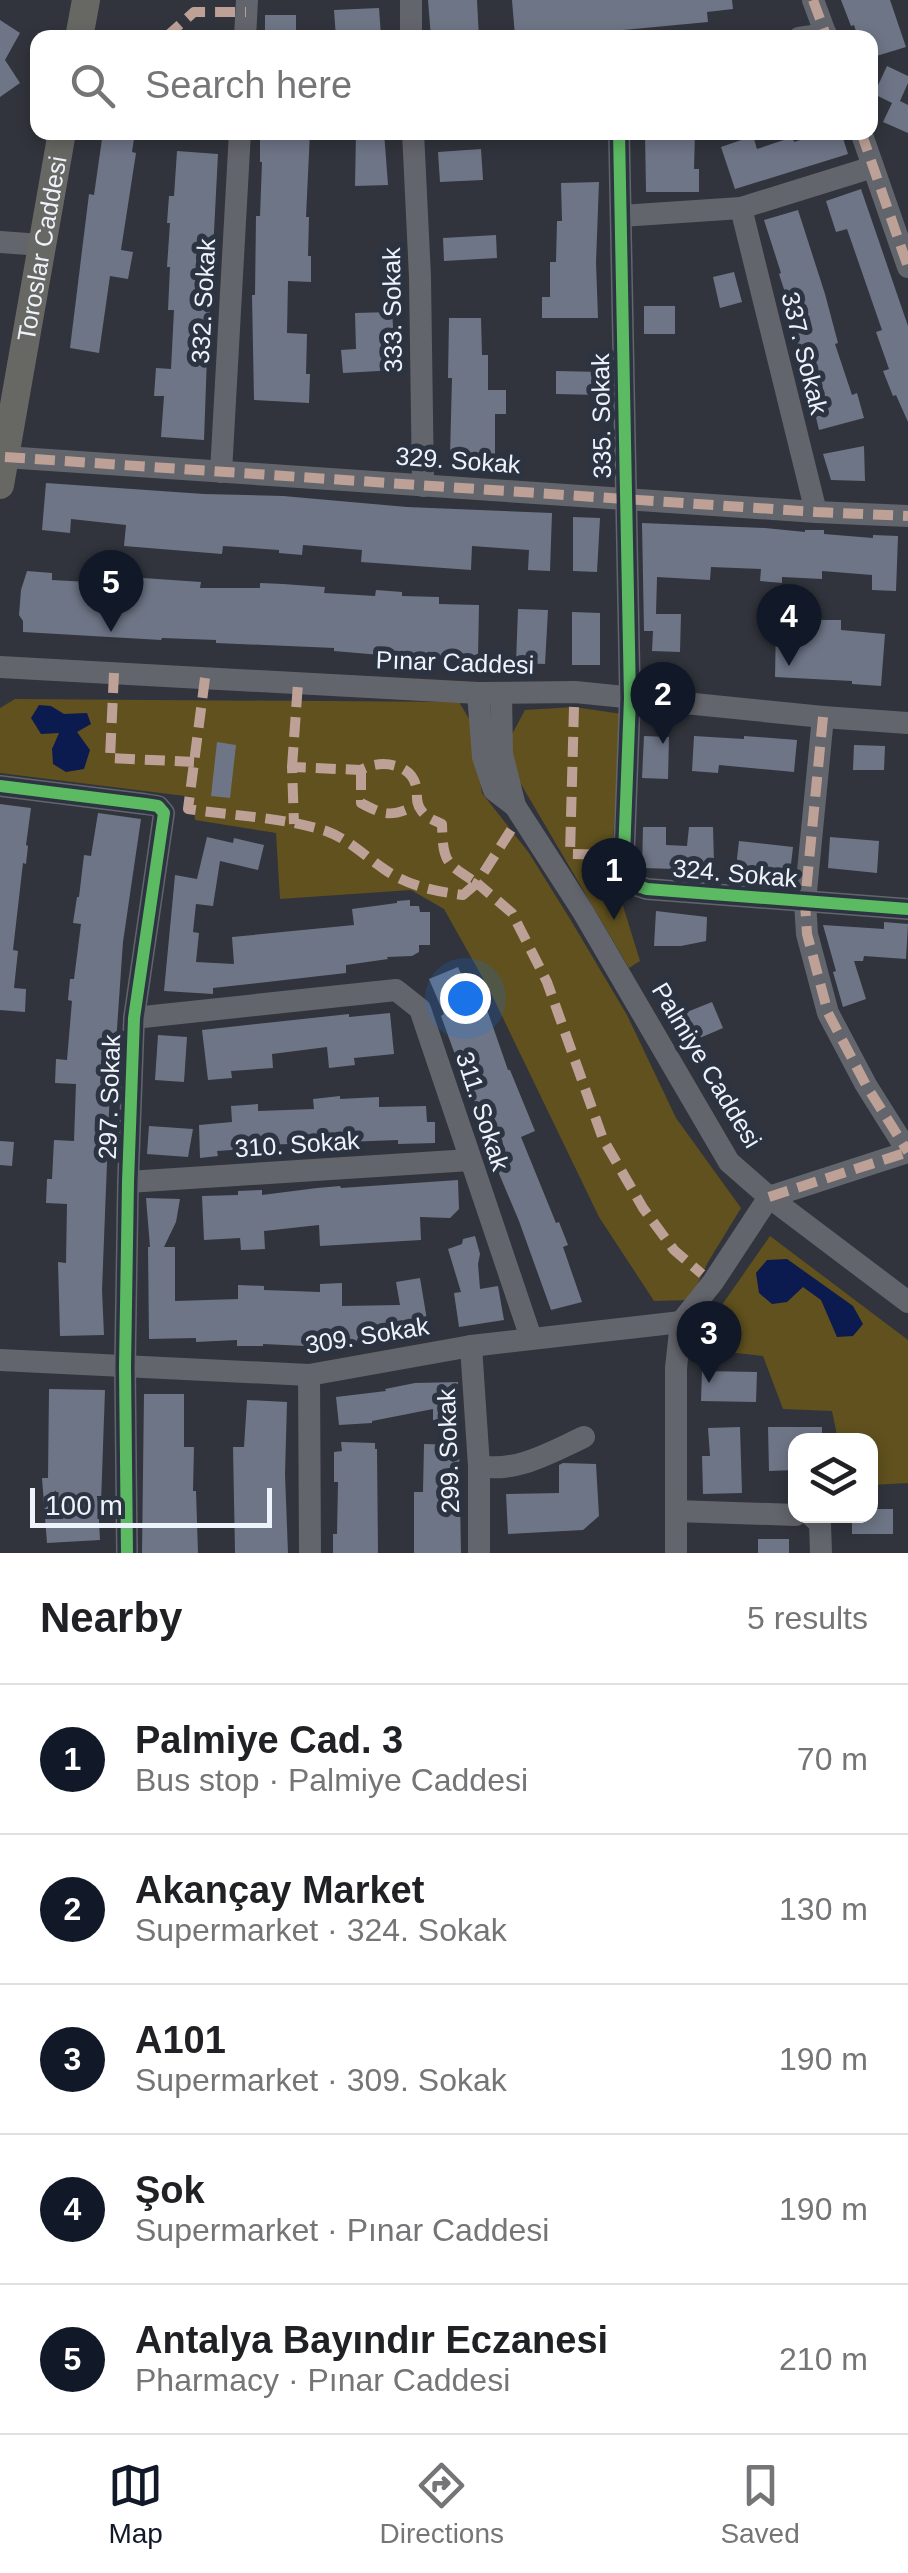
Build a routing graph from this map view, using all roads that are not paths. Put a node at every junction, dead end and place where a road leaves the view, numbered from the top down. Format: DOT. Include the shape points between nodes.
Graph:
graph roads {
  1 [pos="86,0"];
  2 [pos="247,0"];
  3 [pos="411,0"];
  4 [pos="813,0"];
  5 [pos="81,30"];
  6 [pos="245,30"];
  7 [pos="411,30"];
  8 [pos="825,30"];
  9 [pos="61,140"];
  10 [pos="240,140"];
  11 [pos="413,140"];
  12 [pos="620,140"];
  13 [pos="864,140"];
  14 [pos="873,167"];
  15 [pos="741,208"];
  16 [pos="621,216"];
  17 [pos="903,232"];
  18 [pos="0,242"];
  19 [pos="42,245"];
  20 [pos="908,267"];
  21 [pos="4,457"];
  22 [pos="221,472"];
  23 [pos="0,485"];
  24 [pos="423,486"];
  25 [pos="625,499"];
  26 [pos="816,512"];
  27 [pos="908,516"];
  28 [pos="0,667"];
  29 [pos="490,694"];
  30 [pos="630,698"];
  31 [pos="823,717"];
  32 [pos="908,723"];
  33 [pos="0,786"];
  34 [pos="805,902"];
  35 [pos="908,910"];
  36 [pos="134,1018"];
  37 [pos="908,1152"];
  38 [pos="470,1160"];
  39 [pos="128,1182"];
  40 [pos="769,1197"];
  41 [pos="908,1302"];
  42 [pos="682,1322"];
  43 [pos="531,1338"];
  44 [pos="471,1346"];
  45 [pos="0,1360"];
  46 [pos="126,1367"];
  47 [pos="309,1375"];
  48 [pos="584,1437"];
  49 [pos="479,1466"];
  50 [pos="676,1511"];
  51 [pos="788,1515"];
  52 [pos="819,1523"];
  53 [pos="127,1553"];
  54 [pos="310,1553"];
  55 [pos="479,1553"];
  56 [pos="676,1553"];
  57 [pos="821,1553"];
  1 -- 5 [label="main road"];
  2 -- 6 [label="street"];
  3 -- 7 [label="street"];
  4 -- 8 [label="street"];
  9 -- 19 [label="main road, Toroslar Caddesi"];
  10 -- 22 [label="street, 332. Sokak"];
  11 -- 24 [label="street, 333. Sokak"];
  12 -- 16 [label="street, 335. Sokak"];
  13 -- 14 [label="street"];
  14 -- 15 [label="street"];
  14 -- 17 [label="street"];
  15 -- 16 [label="street"];
  15 -- 26 [label="street, 337. Sokak"];
  16 -- 25 [label="street, 335. Sokak"];
  17 -- 20 [label="street"];
  18 -- 19 [label="street"];
  19 -- 21 [label="main road, Toroslar Caddesi"];
  21 -- 22 [label="street, 329. Sokak"];
  21 -- 23 [label="main road, Toroslar Caddesi"];
  22 -- 24 [label="street, 329. Sokak"];
  24 -- 25 [label="street, 329. Sokak"];
  25 -- 26 [label="street, 329. Sokak"];
  25 -- 30 [label="street, 335. Sokak"];
  26 -- 27 [label="street, 329. Sokak"];
  28 -- 29 [label="street, Pınar Caddesi"];
  29 -- 30 [label="street, Pınar Caddesi"];
  29 -- 40 [label="street, Palmiye Caddesi" via="483,757 494,790 515,806 582,910 729,1162"];
  30 -- 31 [label="street, Pınar Caddesi"];
  30 -- 34 [label="street, 324. Sokak" via="623,881 647,889"];
  31 -- 32 [label="street, Pınar Caddesi"];
  31 -- 34 [label="street"];
  33 -- 36 [label="street, 297. Sokak" via="158,806 164,813"];
  34 -- 35 [label="street, 324. Sokak"];
  34 -- 37 [label="street" via="828,1013"];
  36 -- 38 [label="street, 311. Sokak" via="396,990 420,1009"];
  36 -- 39 [label="street, 297. Sokak"];
  37 -- 40 [label="street"];
  38 -- 39 [label="street, 310. Sokak"];
  38 -- 43 [label="street, 311. Sokak"];
  39 -- 46 [label="street, 297. Sokak"];
  40 -- 41 [label="street, Palmiye Caddesi"];
  40 -- 42 [label="street"];
  42 -- 43 [label="street, 309. Sokak"];
  42 -- 50 [label="street"];
  43 -- 44 [label="street, 309. Sokak"];
  44 -- 47 [label="street, 309. Sokak"];
  44 -- 49 [label="street, 299. Sokak"];
  45 -- 46 [label="street, 309. Sokak"];
  46 -- 47 [label="street, 309. Sokak"];
  46 -- 53 [label="street, 297. Sokak"];
  47 -- 54 [label="street"];
  48 -- 49 [label="street" via="530,1462"];
  49 -- 55 [label="street, 299. Sokak"];
  50 -- 51 [label="street"];
  50 -- 56 [label="street"];
  52 -- 57 [label="street"];
}
